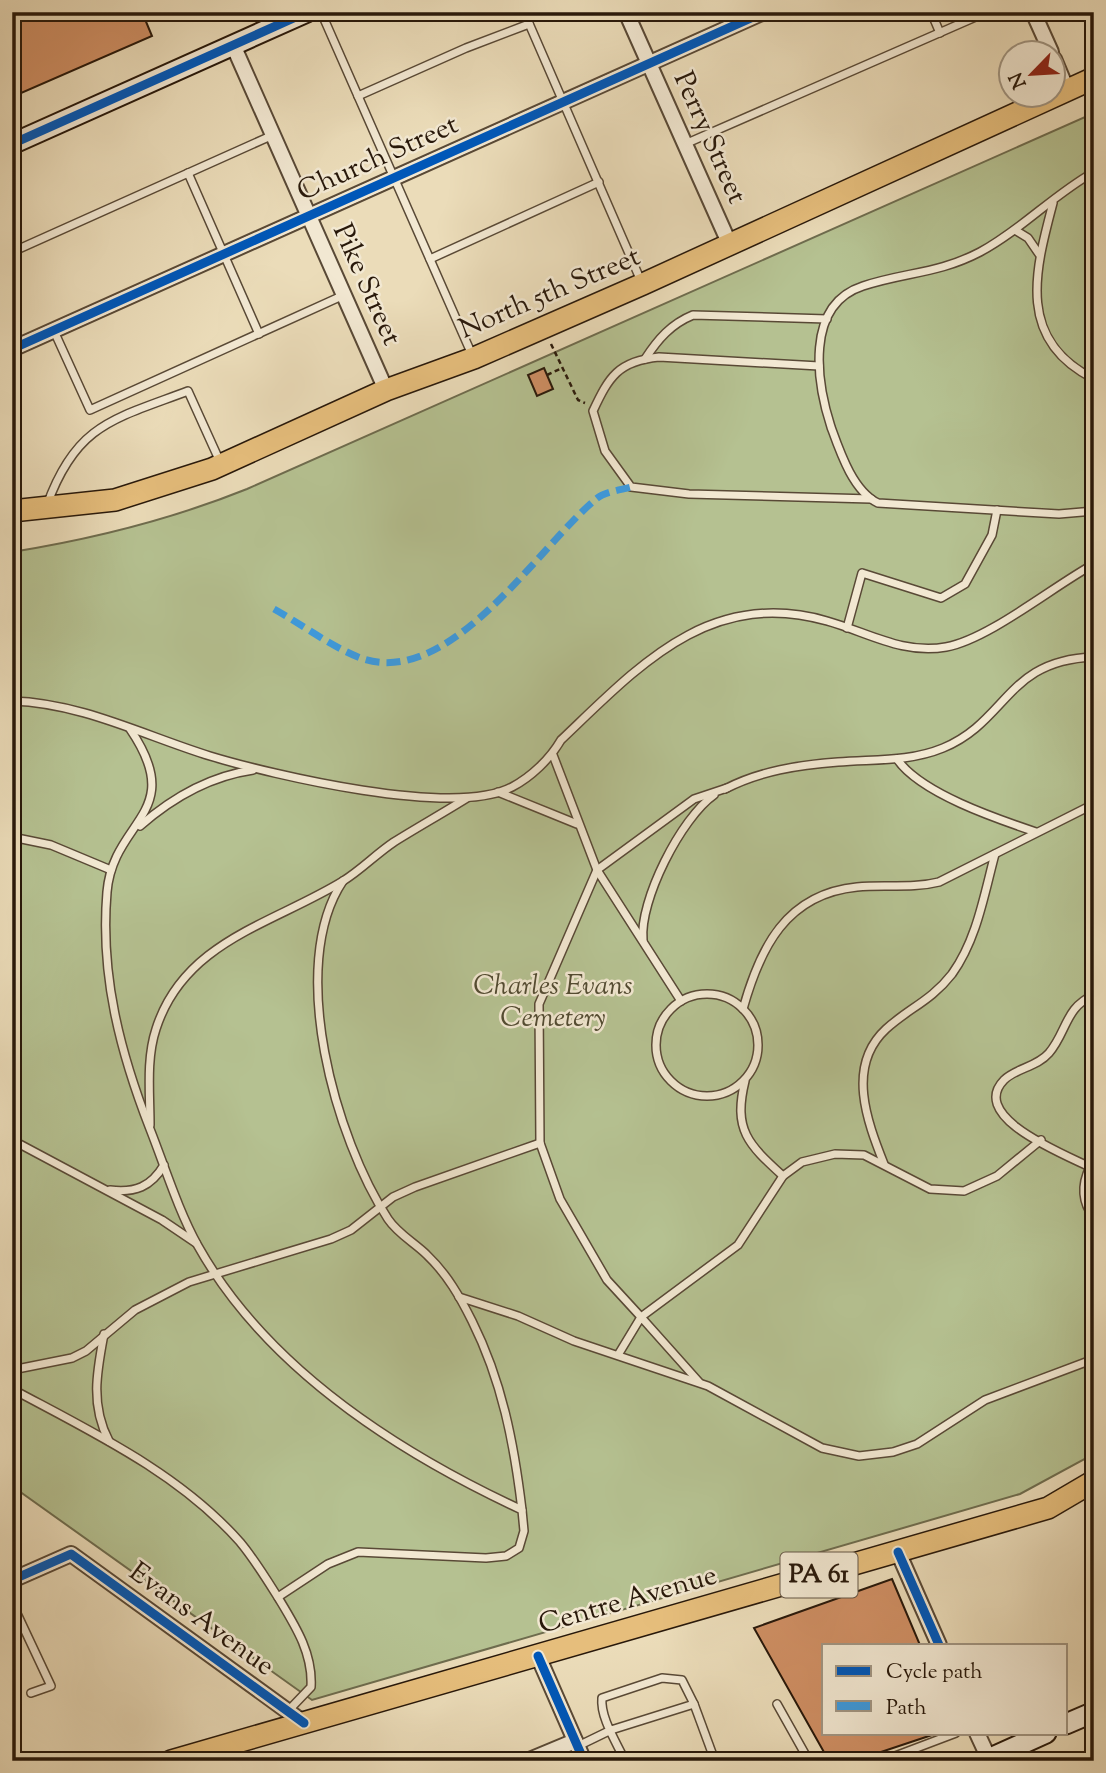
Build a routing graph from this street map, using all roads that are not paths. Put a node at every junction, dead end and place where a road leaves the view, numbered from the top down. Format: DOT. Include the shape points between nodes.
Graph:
graph roads {
  1 [pos="307,12"];
  2 [pos="321,12"];
  3 [pos="524,12"];
  4 [pos="626,12"];
  5 [pos="764,12"];
  6 [pos="931,12"];
  7 [pos="987,12"];
  8 [pos="1033,12"];
  9 [pos="731,19"];
  10 [pos="529,24"];
  11 [pos="940,33"];
  12 [pos="1045,38"];
  13 [pos="233,45"];
  14 [pos="649,63"];
  15 [pos="1094,78"];
  16 [pos="1068,90"];
  17 [pos="358,96"];
  18 [pos="563,101"];
  19 [pos="1028,108"];
  20 [pos="273,135"];
  21 [pos="12,144"];
  22 [pos="684,145"];
  23 [pos="1094,172"];
  24 [pos="188,173"];
  25 [pos="394,177"];
  26 [pos="599,182"];
  27 [pos="1053,201"];
  28 [pos="309,215"];
  29 [pos="1015,230"];
  30 [pos="730,245"];
  31 [pos="12,252"];
  32 [pos="224,254"];
  33 [pos="1039,254"];
  34 [pos="430,259"];
  35 [pos="643,284"];
  36 [pos="344,295"];
  37 [pos="828,319"];
  38 [pos="53,330"];
  39 [pos="259,334"];
  40 [pos="12,349"];
  41 [pos="474,358"];
  42 [pos="645,359"];
  43 [pos="818,366"];
  44 [pos="1094,379"];
  45 [pos="386,390"];
  46 [pos="222,464"];
  47 [pos="871,499"];
  48 [pos="46,509"];
  49 [pos="997,510"];
  50 [pos="1094,511"];
  51 [pos="12,512"];
  52 [pos="1094,564"];
  53 [pos="847,628"];
  54 [pos="1094,657"];
  55 [pos="12,701"];
  56 [pos="130,729"];
  57 [pos="553,755"];
  58 [pos="897,759"];
  59 [pos="258,769"];
  60 [pos="727,788"];
  61 [pos="498,792"];
  62 [pos="468,797"];
  63 [pos="1094,804"];
  64 [pos="577,824"];
  65 [pos="137,828"];
  66 [pos="1036,832"];
  67 [pos="12,837"];
  68 [pos="995,854"];
  69 [pos="111,870"];
  70 [pos="597,870"];
  71 [pos="343,881"];
  72 [pos="643,940"];
  73 [pos="1094,995"];
  74 [pos="681,1001"];
  75 [pos="744,1009"];
  76 [pos="745,1081"];
  77 [pos="150,1129"];
  78 [pos="12,1140"];
  79 [pos="1041,1140"];
  80 [pos="540,1143"];
  81 [pos="884,1164"];
  82 [pos="164,1165"];
  83 [pos="1092,1168"];
  84 [pos="783,1176"];
  85 [pos="105,1190"];
  86 [pos="381,1206"];
  87 [pos="1094,1218"];
  88 [pos="197,1244"];
  89 [pos="216,1276"];
  90 [pos="459,1297"];
  91 [pos="641,1317"];
  92 [pos="104,1333"];
  93 [pos="618,1355"];
  94 [pos="1094,1359"];
  95 [pos="12,1370"];
  96 [pos="699,1382"];
  97 [pos="12,1389"];
  98 [pos="110,1443"];
  99 [pos="1094,1481"];
  100 [pos="522,1510"];
  101 [pos="898,1552"];
  102 [pos="12,1580"];
  103 [pos="278,1597"];
  104 [pos="12,1603"];
  105 [pos="939,1644"];
  106 [pos="538,1656"];
  107 [pos="31,1693"];
  108 [pos="694,1704"];
  109 [pos="777,1704"];
  110 [pos="1094,1712"];
  111 [pos="296,1717"];
  112 [pos="1068,1723"];
  113 [pos="611,1730"];
  114 [pos="953,1734"];
  115 [pos="977,1734"];
  116 [pos="1044,1734"];
  117 [pos="576,1744"];
  118 [pos="177,1760"];
  119 [pos="987,1760"];
  120 [pos="527,1761"];
  121 [pos="584,1761"];
  122 [pos="625,1761"];
  123 [pos="715,1761"];
  124 [pos="809,1761"];
  125 [pos="882,1761"];
  1 -- 13 [label="street"];
  2 -- 17 [label="lane"];
  3 -- 10 [label="lane"];
  4 -- 14 [label="street, Perry Street"];
  5 -- 9 [label="street, Church Street"];
  6 -- 11 [label="lane"];
  7 -- 11 [label="lane"];
  8 -- 12 [label="street"];
  9 -- 14 [label="street, Church Street"];
  10 -- 17 [label="lane"];
  10 -- 18 [label="lane"];
  11 -- 22 [label="lane"];
  13 -- 20 [label="street, Pike Street"];
  13 -- 21 [label="street"];
  14 -- 18 [label="street, Church Street"];
  14 -- 22 [label="street, Perry Street"];
  15 -- 16 [label="main road, North 5th Street"];
  17 -- 25 [label="lane"];
  18 -- 25 [label="street, Church Street"];
  18 -- 26 [label="lane"];
  19 -- 30 [label="main road, North 5th Street"];
  20 -- 24 [label="lane"];
  20 -- 28 [label="street, Pike Street"];
  22 -- 30 [label="street, Perry Street"];
  23 -- 27 [label="lane"];
  24 -- 31 [label="lane"];
  24 -- 32 [label="lane"];
  25 -- 28 [label="street, Church Street"];
  25 -- 34 [label="lane"];
  26 -- 34 [label="lane"];
  26 -- 35 [label="lane"];
  27 -- 29 [label="lane"];
  27 -- 33 [label="lane"];
  28 -- 32 [label="street, Church Street"];
  28 -- 36 [label="street, Pike Street"];
  29 -- 33 [label="lane"];
  29 -- 37 [label="lane" via="945,268 860,286"];
  30 -- 35 [label="main road, North 5th Street"];
  32 -- 38 [label="street, Church Street"];
  32 -- 39 [label="lane"];
  33 -- 44 [label="lane" via="1036,301 1043,327 1059,355"];
  34 -- 41 [label="lane"];
  35 -- 41 [label="main road, North 5th Street"];
  36 -- 39 [label="lane"];
  36 -- 45 [label="street, Pike Street"];
  37 -- 42 [label="lane" via="693,315 659,337"];
  37 -- 43 [label="lane"];
  38 -- 39 [label="lane" via="90,411"];
  38 -- 40 [label="street, Church Street"];
  41 -- 45 [label="main road, North 5th Street"];
  42 -- 43 [label="lane"];
  42 -- 47 [label="lane" via="609,377 593,411 605,451 631,486 702,495"];
  43 -- 47 [label="lane" via="834,436 853,476"];
  45 -- 46 [label="main road, North 5th Street"];
  46 -- 48 [label="main road, North 5th Street" via="142,493"];
  46 -- 48 [label="lane" via="188,391 107,423 87,437 58,475"];
  47 -- 49 [label="lane"];
  48 -- 51 [label="main road, North 5th Street"];
  49 -- 50 [label="lane"];
  49 -- 53 [label="lane" via="992,535 965,584 941,598 862,573"];
  52 -- 53 [label="lane" via="982,633 947,647 904,647"];
  53 -- 57 [label="lane" via="811,617 750,615 687,634 645,661 561,740"];
  54 -- 58 [label="lane" via="1036,670 956,742"];
  55 -- 56 [label="lane" via="63,706"];
  56 -- 59 [label="lane"];
  56 -- 65 [label="lane" via="145,751 152,780 149,804"];
  57 -- 61 [label="lane" via="512,787"];
  57 -- 64 [label="lane"];
  58 -- 60 [label="lane" via="783,768"];
  58 -- 66 [label="lane" via="916,778 984,814"];
  59 -- 62 [label="lane" via="362,789"];
  59 -- 65 [label="lane" via="208,783 167,804"];
  60 -- 70 [label="lane" via="694,799"];
  60 -- 72 [label="lane" via="702,803 672,844 649,903"];
  61 -- 62 [label="lane"];
  61 -- 64 [label="lane"];
  62 -- 71 [label="lane"];
  63 -- 66 [label="lane"];
  64 -- 70 [label="lane"];
  65 -- 69 [label="lane"];
  66 -- 68 [label="lane"];
  67 -- 69 [label="lane" via="51,845"];
  68 -- 75 [label="lane" via="927,885 854,887 807,903 764,949"];
  68 -- 81 [label="lane" via="962,958 926,1002 886,1028 868,1058 863,1079 865,1115"];
  69 -- 77 [label="lane" via="105,922 108,985 122,1051"];
  70 -- 72 [label="lane"];
  70 -- 80 [label="lane" via="539,1004"];
  71 -- 77 [label="lane" via="218,946 188,973 155,1030"];
  71 -- 86 [label="lane" via="329,909 318,953 324,1046 340,1116"];
  72 -- 74 [label="lane"];
  73 -- 79 [label="lane" via="1071,1011 1049,1052 1006,1078 998,1088 996,1103 1004,1119"];
  74 -- 75 [label="lane" via="712,994"];
  74 -- 76 [label="lane" via="668,1012 656,1042 666,1076 679,1088 704,1097 731,1092"];
  75 -- 76 [label="lane" via="759,1040 755,1066"];
  76 -- 84 [label="lane" via="740,1112 747,1140"];
  77 -- 82 [label="lane"];
  78 -- 85 [label="lane"];
  79 -- 81 [label="lane" via="997,1176 964,1191 930,1189"];
  79 -- 83 [label="lane"];
  80 -- 86 [label="lane" via="415,1187"];
  80 -- 91 [label="lane" via="560,1199 607,1280"];
  81 -- 84 [label="lane" via="864,1155 835,1154 814,1157"];
  82 -- 85 [label="lane" via="157,1177 141,1188"];
  82 -- 88 [label="lane"];
  83 -- 87 [label="lane" via="1083,1190"];
  84 -- 91 [label="lane" via="738,1245"];
  85 -- 88 [label="lane"];
  86 -- 89 [label="lane" via="351,1230 331,1239"];
  86 -- 90 [label="lane" via="390,1222 440,1270"];
  88 -- 89 [label="lane"];
  89 -- 92 [label="lane" via="189,1282 151,1300"];
  89 -- 100 [label="lane" via="284,1354 342,1404 420,1457"];
  90 -- 93 [label="lane"];
  90 -- 100 [label="lane" via="503,1396"];
  91 -- 93 [label="lane"];
  91 -- 96 [label="lane"];
  92 -- 95 [label="lane" via="72,1358"];
  92 -- 98 [label="lane" via="95,1403"];
  93 -- 96 [label="lane"];
  94 -- 96 [label="lane" via="985,1401 917,1444 859,1457 822,1448"];
  97 -- 98 [label="lane"];
  98 -- 103 [label="lane" via="158,1472 220,1522 251,1555"];
  99 -- 101 [label="main road, Centre Avenue / PA 61" via="1048,1508"];
  100 -- 103 [label="lane" via="524,1531 519,1549 506,1556 358,1552 328,1564"];
  101 -- 105 [label="street"];
  101 -- 106 [label="main road, Centre Avenue / PA 61"];
  102 -- 111 [label="street, Evans Avenue" via="71,1554"];
  103 -- 111 [label="lane" via="303,1642 312,1671 312,1687"];
  104 -- 107 [label="lane" via="51,1686"];
  106 -- 111 [label="main road, Centre Avenue / PA 61"];
  106 -- 117 [label="street"];
  108 -- 113 [label="lane"];
  108 -- 113 [label="lane" via="687,1684 676,1677 606,1694 601,1704"];
  108 -- 123 [label="lane"];
  109 -- 124 [label="lane"];
  110 -- 112 [label="street"];
  111 -- 118 [label="main road, Centre Avenue / PA 61"];
  113 -- 117 [label="lane"];
  113 -- 122 [label="lane"];
  114 -- 125 [label="lane"];
  115 -- 119 [label="street"];
  116 -- 119 [label="street"];
  117 -- 120 [label="street"];
  117 -- 121 [label="street"];
}
